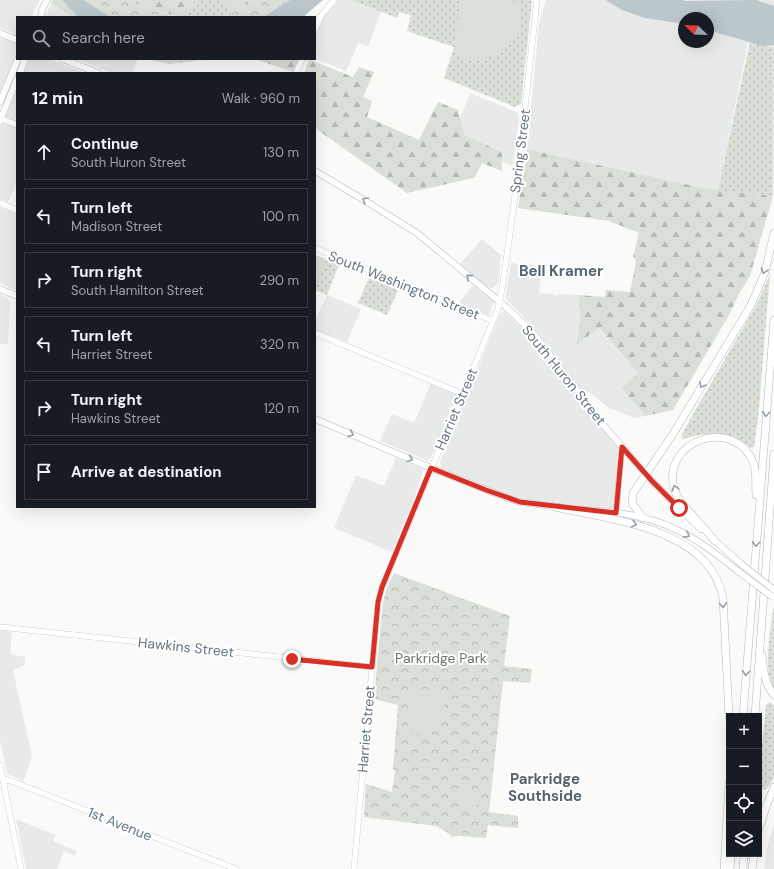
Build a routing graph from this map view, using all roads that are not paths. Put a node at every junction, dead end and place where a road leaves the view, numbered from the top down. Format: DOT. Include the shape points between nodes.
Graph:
graph roads {
  1 [pos="46,0"];
  2 [pos="334,0"];
  3 [pos="537,0"];
  4 [pos="42,10"];
  5 [pos="37,16"];
  6 [pos="41,16"];
  7 [pos="316,27"];
  8 [pos="0,33"];
  9 [pos="16,40"];
  10 [pos="18,60"];
  11 [pos="25,60"];
  12 [pos="66,60"];
  13 [pos="302,60"];
  14 [pos="20,72"];
  15 [pos="96,72"];
  16 [pos="296,72"];
  17 [pos="16,81"];
  18 [pos="0,102"];
  19 [pos="0,119"];
  20 [pos="16,125"];
  21 [pos="316,172"];
  22 [pos="0,203"];
  23 [pos="16,210"];
  24 [pos="774,234"];
  25 [pos="316,248"];
  26 [pos="0,289"];
  27 [pos="16,296"];
  28 [pos="500,302"];
  29 [pos="774,320"];
  30 [pos="493,321"];
  31 [pos="316,333"];
  32 [pos="463,394"];
  33 [pos="316,419"];
  34 [pos="622,447"];
  35 [pos="774,454"];
  36 [pos="431,468"];
  37 [pos="646,474"];
  38 [pos="555,507"];
  39 [pos="759,512"];
  40 [pos="616,513"];
  41 [pos="643,518"];
  42 [pos="715,541"];
  43 [pos="774,590"];
  44 [pos="774,598"];
  45 [pos="0,627"];
  46 [pos="760,642"];
  47 [pos="372,667"];
  48 [pos="774,695"];
  49 [pos="729,713"];
  50 [pos="743,713"];
  51 [pos="755,713"];
  52 [pos="0,765"];
  53 [pos="3,779"];
  54 [pos="774,787"];
  55 [pos="727,821"];
  56 [pos="762,821"];
  57 [pos="731,857"];
  58 [pos="744,857"];
  59 [pos="754,857"];
  60 [pos="22,869"];
  61 [pos="236,869"];
  62 [pos="354,869"];
  63 [pos="724,869"];
  64 [pos="730,869"];
  65 [pos="743,869"];
  66 [pos="752,869"];
  1 -- 4 [label="main road"];
  2 -- 7 [label="street"];
  3 -- 28 [label="street, Spring Street" via="517,183"];
  4 -- 5 [label="main road"];
  4 -- 6 [label="main road"];
  8 -- 9 [label="main road"];
  10 -- 18 [label="main road"];
  11 -- 14 [label="main road"];
  12 -- 15 [label="main road"];
  13 -- 16 [label="street"];
  17 -- 19 [label="main road"];
  19 -- 20 [label="street"];
  28 -- 21 [label="main road, South Huron Street, one-way" via="417,233"];
  22 -- 23 [label="street"];
  24 -- 37 [label="highway, one-way" via="765,272 751,305"];
  25 -- 30 [label="street, South Washington Street"];
  26 -- 27 [label="main road"];
  28 -- 30 [label="street, Harriet Street"];
  28 -- 34 [label="main road, South Huron Street" via="535,336"];
  29 -- 39 [label="highway, one-way"];
  30 -- 32 [label="street, Harriet Street"];
  31 -- 32 [label="street"];
  32 -- 36 [label="street, Harriet Street"];
  33 -- 36 [label="main road, one-way"];
  34 -- 37 [label="main road, South Huron Street"];
  34 -- 40 [label="street"];
  35 -- 46 [label="highway"];
  36 -- 38 [label="main road" via="510,499"];
  36 -- 47 [label="street, Harriet Street" via="382,587 378,602"];
  37 -- 41 [label="highway" via="635,488 632,498 634,507"];
  37 -- 42 [label="main road, South Huron Street"];
  38 -- 40 [label="main road"];
  38 -- 49 [label="highway, one-way" via="649,528 680,543 708,565 718,580 723,598"];
  42 -- 39 [label="highway, one-way" via="686,508 676,491 673,479 675,466 690,445 704,438 721,437 745,450 754,465"];
  39 -- 50 [label="highway, one-way"];
  40 -- 41 [label="main road"];
  41 -- 44 [label="main road, one-way, bridge" via="675,528 692,538"];
  42 -- 43 [label="main road, South Huron Street, bridge"];
  45 -- 47 [label="street, Hawkins Street"];
  46 -- 48 [label="highway" via="764,678"];
  46 -- 51 [label="highway"];
  47 -- 62 [label="street, Harriet Street"];
  52 -- 53 [label="street"];
  53 -- 60 [label="street"];
  53 -- 61 [label="street, 1st Avenue"];
  54 -- 56 [label="highway"];
  55 -- 63 [label="highway"];
  57 -- 64 [label="highway"];
  58 -- 65 [label="highway"];
  59 -- 66 [label="highway"];
}
